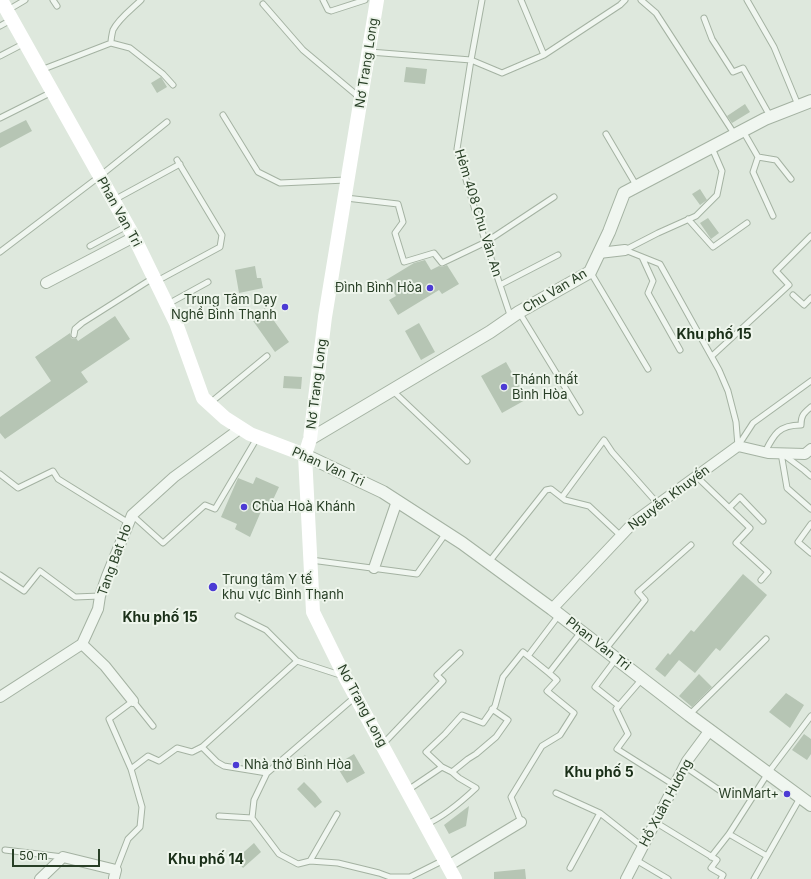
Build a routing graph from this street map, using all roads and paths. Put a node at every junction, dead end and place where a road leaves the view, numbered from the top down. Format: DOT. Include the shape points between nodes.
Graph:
graph roads {
  1 [pos="25,0"];
  2 [pos="53,0"];
  3 [pos="141,0"];
  4 [pos="323,0"];
  5 [pos="365,0"];
  6 [pos="377,0"];
  7 [pos="482,0"];
  8 [pos="521,0"];
  9 [pos="625,0"];
  10 [pos="641,0"];
  11 [pos="746,0"];
  12 [pos="263,4"];
  13 [pos="57,6"];
  14 [pos="5,14"];
  15 [pos="704,18"];
  16 [pos="25,43"];
  17 [pos="111,43"];
  18 [pos="369,52"];
  19 [pos="544,55"];
  20 [pos="0,56"];
  21 [pos="472,60"];
  22 [pos="40,70"];
  23 [pos="173,85"];
  24 [pos="53,92"];
  25 [pos="361,99"];
  26 [pos="811,101"];
  27 [pos="798,106"];
  28 [pos="223,115"];
  29 [pos="770,117"];
  30 [pos="0,118"];
  31 [pos="168,122"];
  32 [pos="739,133"];
  33 [pos="606,134"];
  34 [pos="712,147"];
  35 [pos="758,157"];
  36 [pos="100,176"];
  37 [pos="791,179"];
  38 [pos="347,180"];
  39 [pos="637,186"];
  40 [pos="554,197"];
  41 [pos="344,198"];
  42 [pos="114,200"];
  43 [pos="773,216"];
  44 [pos="688,219"];
  45 [pos="747,223"];
  46 [pos="131,231"];
  47 [pos="811,236"];
  48 [pos="486,242"];
  49 [pos="90,246"];
  50 [pos="625,250"];
  51 [pos="0,252"];
  52 [pos="599,253"];
  53 [pos="558,255"];
  54 [pos="642,257"];
  55 [pos="590,272"];
  56 [pos="155,279"];
  57 [pos="208,282"];
  58 [pos="46,284"];
  59 [pos="500,285"];
  60 [pos="793,295"];
  61 [pos="811,298"];
  62 [pos="168,304"];
  63 [pos="515,315"];
  64 [pos="74,335"];
  65 [pos="680,350"];
  66 [pos="267,356"];
  67 [pos="712,356"];
  68 [pos="648,369"];
  69 [pos="811,381"];
  70 [pos="393,390"];
  71 [pos="209,403"];
  72 [pos="811,407"];
  73 [pos="580,412"];
  74 [pos="241,428"];
  75 [pos="258,438"];
  76 [pos="310,439"];
  77 [pos="738,446"];
  78 [pos="811,449"];
  79 [pos="765,452"];
  80 [pos="782,453"];
  81 [pos="305,455"];
  82 [pos="467,461"];
  83 [pos="0,474"];
  84 [pos="696,476"];
  85 [pos="811,476"];
  86 [pos="562,497"];
  87 [pos="397,501"];
  88 [pos="658,504"];
  89 [pos="729,508"];
  90 [pos="811,509"];
  91 [pos="130,519"];
  92 [pos="762,521"];
  93 [pos="811,524"];
  94 [pos="446,533"];
  95 [pos="621,536"];
  96 [pos="691,545"];
  97 [pos="811,553"];
  98 [pos="310,560"];
  99 [pos="488,562"];
  100 [pos="374,568"];
  101 [pos="0,575"];
  102 [pos="761,580"];
  103 [pos="100,596"];
  104 [pos="556,612"];
  105 [pos="238,616"];
  106 [pos="581,631"];
  107 [pos="766,639"];
  108 [pos="82,644"];
  109 [pos="605,650"];
  110 [pos="460,653"];
  111 [pos="528,656"];
  112 [pos="616,658"];
  113 [pos="296,661"];
  114 [pos="549,673"];
  115 [pos="345,677"];
  116 [pos="642,679"];
  117 [pos="356,696"];
  118 [pos="0,697"];
  119 [pos="133,701"];
  120 [pos="619,706"];
  121 [pos="492,709"];
  122 [pos="689,715"];
  123 [pos="811,716"];
  124 [pos="153,726"];
  125 [pos="710,730"];
  126 [pos="382,745"];
  127 [pos="202,747"];
  128 [pos="684,766"];
  129 [pos="442,767"];
  130 [pos="131,769"];
  131 [pos="267,772"];
  132 [pos="452,772"];
  133 [pos="768,773"];
  134 [pos="674,785"];
  135 [pos="407,791"];
  136 [pos="556,793"];
  137 [pos="725,794"];
  138 [pos="801,797"];
  139 [pos="811,805"];
  140 [pos="600,813"];
  141 [pos="337,814"];
  142 [pos="219,816"];
  143 [pos="252,818"];
  144 [pos="521,822"];
  145 [pos="655,822"];
  146 [pos="425,825"];
  147 [pos="728,834"];
  148 [pos="642,847"];
  149 [pos="5,850"];
  150 [pos="767,856"];
  151 [pos="63,857"];
  152 [pos="711,857"];
  153 [pos="636,860"];
  154 [pos="310,861"];
  155 [pos="446,863"];
  156 [pos="570,868"];
  157 [pos="115,874"];
  158 [pos="40,879"];
  159 [pos="455,879"];
  160 [pos="626,879"];
  161 [pos="668,879"];
  162 [pos="721,879"];
  163 [pos="754,879"];
  1 -- 14 [label="lane"];
  2 -- 13 [label="lane"];
  3 -- 17 [label="lane" via="119,21"];
  4 -- 5 [label="lane" via="331,11"];
  6 -- 18 [label="main road, Nơ Trang Long"];
  7 -- 21 [label="lane, Hẻm 408 Chu Văn An"];
  8 -- 19 [label="lane"];
  9 -- 19 [label="lane"];
  10 -- 32 [label="lane" via="656,13"];
  11 -- 27 [label="lane" via="774,48"];
  12 -- 25 [label="lane" via="304,50"];
  14 -- 16 [label="main road, Phan Van Tri"];
  15 -- 29 [label="lane" via="712,39 733,72 743,68"];
  16 -- 20 [label="lane"];
  16 -- 22 [label="main road, Phan Van Tri"];
  17 -- 22 [label="lane"];
  17 -- 23 [label="lane" via="130,48"];
  18 -- 21 [label="lane"];
  18 -- 25 [label="main road, Nơ Trang Long"];
  19 -- 21 [label="lane" via="502,73"];
  21 -- 48 [label="lane, Hẻm 408 Chu Văn An" via="457,149"];
  22 -- 24 [label="main road, Phan Van Tri"];
  24 -- 30 [label="lane"];
  24 -- 36 [label="main road, Phan Van Tri"];
  25 -- 38 [label="main road, Nơ Trang Long"];
  26 -- 27 [label="street, Chu Van An"];
  27 -- 29 [label="street, Chu Van An"];
  28 -- 38 [label="lane" via="258,172 280,183"];
  29 -- 32 [label="street, Chu Van An"];
  31 -- 36 [label="lane"];
  32 -- 34 [label="street, Chu Van An"];
  32 -- 35 [label="lane"];
  33 -- 39 [label="lane"];
  34 -- 39 [label="street, Chu Van An"];
  34 -- 44 [label="lane" via="722,171 717,195 696,216"];
  35 -- 37 [label="lane" via="776,160"];
  35 -- 43 [label="lane" via="753,172"];
  36 -- 42 [label="main road, Phan Van Tri"];
  36 -- 51 [label="lane"];
  38 -- 41 [label="main road, Nơ Trang Long"];
  39 -- 52 [label="street, Chu Van An" via="624,193"];
  40 -- 48 [label="lane"];
  41 -- 48 [label="lane" via="398,204 403,222 395,233 404,262 434,253 442,263"];
  41 -- 76 [label="main road, Nơ Trang Long" via="325,318"];
  42 -- 46 [label="main road, Phan Van Tri"];
  42 -- 56 [label="lane" via="178,162 222,235 220,247"];
  44 -- 45 [label="lane" via="713,247"];
  44 -- 50 [label="lane"];
  46 -- 49 [label="lane"];
  46 -- 56 [label="main road, Phan Van Tri"];
  46 -- 58 [label="street"];
  47 -- 67 [label="lane" via="776,271 789,286"];
  48 -- 59 [label="lane, Hẻm 408 Chu Văn An"];
  50 -- 52 [label="street"];
  50 -- 54 [label="lane"];
  52 -- 55 [label="street, Chu Van An"];
  53 -- 59 [label="lane"];
  54 -- 65 [label="lane" via="653,281 648,293"];
  54 -- 67 [label="lane" via="660,264"];
  55 -- 63 [label="street, Chu Van An"];
  55 -- 68 [label="lane"];
  56 -- 62 [label="main road, Phan Van Tri"];
  56 -- 64 [label="lane" via="82,323 75,328"];
  57 -- 62 [label="lane"];
  59 -- 63 [label="lane, Hẻm 408 Chu Văn An"];
  60 -- 61 [label="lane" via="804,305"];
  62 -- 71 [label="main road, Phan Van Tri" via="204,398"];
  63 -- 70 [label="street, Chu Van An"];
  63 -- 73 [label="lane, Hẻm 408 Chu Văn An"];
  66 -- 71 [label="lane"];
  67 -- 77 [label="lane" via="728,391 736,422"];
  69 -- 77 [label="lane" via="753,423"];
  70 -- 76 [label="street, Chu Van An"];
  70 -- 82 [label="lane"];
  71 -- 74 [label="main road, Phan Van Tri"];
  72 -- 79 [label="lane" via="801,418 801,425 783,428 773,436"];
  74 -- 75 [label="main road, Phan Van Tri"];
  74 -- 91 [label="street, Tang Bat Ho" via="174,477"];
  75 -- 81 [label="main road, Phan Van Tri"];
  75 -- 91 [label="lane" via="215,509 206,505 163,544"];
  76 -- 81 [label="main road, Nơ Trang Long"];
  77 -- 79 [label="street"];
  77 -- 84 [label="street, Nguyễn Khuyến"];
  78 -- 80 [label="street" via="805,454"];
  79 -- 80 [label="street"];
  80 -- 85 [label="lane"];
  80 -- 90 [label="lane" via="787,488"];
  81 -- 87 [label="street, Phan Van Tri"];
  81 -- 98 [label="main road, Nơ Trang Long"];
  83 -- 91 [label="lane" via="18,488 53,471 58,480"];
  84 -- 88 [label="street, Nguyễn Khuyến"];
  84 -- 89 [label="lane"];
  86 -- 88 [label="lane" via="604,440"];
  86 -- 95 [label="lane" via="590,506"];
  86 -- 99 [label="lane" via="551,489 546,490"];
  87 -- 94 [label="street, Phan Van Tri"];
  87 -- 100 [label="street"];
  88 -- 95 [label="street, Nguyễn Khuyến" via="635,521"];
  89 -- 92 [label="lane" via="740,498"];
  89 -- 102 [label="lane" via="750,528 736,544 768,572"];
  91 -- 103 [label="street, Tang Bat Ho"];
  93 -- 97 [label="lane" via="798,542"];
  94 -- 99 [label="street, Phan Van Tri"];
  94 -- 100 [label="lane" via="417,574"];
  95 -- 104 [label="street, Nguyễn Khuyến"];
  96 -- 109 [label="lane" via="638,592 645,600"];
  98 -- 100 [label="lane"];
  98 -- 115 [label="main road, Nơ Trang Long" via="313,612"];
  99 -- 104 [label="street, Phan Van Tri"];
  101 -- 103 [label="lane" via="24,591 40,571 75,596"];
  103 -- 108 [label="street, Tang Bat Ho" via="98,609"];
  104 -- 106 [label="street, Phan Van Tri"];
  104 -- 111 [label="lane"];
  105 -- 113 [label="lane" via="266,630"];
  106 -- 109 [label="street, Phan Van Tri"];
  106 -- 114 [label="lane"];
  107 -- 122 [label="lane"];
  108 -- 118 [label="street"];
  108 -- 119 [label="street" via="105,666"];
  109 -- 112 [label="street, Phan Van Tri"];
  110 -- 126 [label="lane" via="437,676 443,681"];
  111 -- 114 [label="lane"];
  111 -- 121 [label="lane" via="523,652 503,677"];
  112 -- 116 [label="street, Phan Van Tri"];
  112 -- 120 [label="lane" via="595,687"];
  113 -- 115 [label="lane"];
  113 -- 127 [label="lane"];
  114 -- 144 [label="lane" via="557,680 547,691 574,714 560,736 542,746 511,796"];
  115 -- 117 [label="main road, Nơ Trang Long"];
  116 -- 120 [label="lane"];
  116 -- 122 [label="street, Phan Van Tri"];
  117 -- 126 [label="main road, Nơ Trang Long"];
  117 -- 131 [label="lane"];
  119 -- 124 [label="lane"];
  119 -- 130 [label="lane" via="109,719"];
  120 -- 134 [label="lane" via="616,710 628,734 617,749"];
  121 -- 129 [label="lane" via="483,723 462,715 426,752"];
  121 -- 132 [label="lane" via="508,720 496,737"];
  122 -- 125 [label="street, Phan Van Tri"];
  123 -- 133 [label="lane"];
  125 -- 128 [label="street, Hồ Xuân Hương"];
  125 -- 133 [label="street, Phan Van Tri"];
  126 -- 135 [label="main road, Nơ Trang Long"];
  127 -- 130 [label="lane" via="192,752 177,748 159,761 148,756"];
  127 -- 131 [label="lane" via="224,766"];
  128 -- 134 [label="street, Hồ Xuân Hương"];
  128 -- 137 [label="lane"];
  129 -- 132 [label="lane"];
  129 -- 135 [label="lane"];
  130 -- 157 [label="lane" via="142,807 140,827 128,839"];
  131 -- 143 [label="lane" via="254,800"];
  132 -- 146 [label="lane" via="476,788 449,811"];
  133 -- 138 [label="street, Phan Van Tri"];
  133 -- 147 [label="lane"];
  134 -- 145 [label="street, Hồ Xuân Hương"];
  135 -- 146 [label="main road, Nơ Trang Long"];
  136 -- 140 [label="lane"];
  138 -- 139 [label="street, Phan Van Tri"];
  138 -- 150 [label="lane"];
  140 -- 148 [label="lane"];
  140 -- 156 [label="lane"];
  141 -- 154 [label="lane"];
  142 -- 143 [label="lane"];
  143 -- 154 [label="lane" via="279,854 298,864"];
  144 -- 155 [label="street"];
  145 -- 148 [label="street, Hồ Xuân Hương"];
  145 -- 152 [label="lane"];
  146 -- 155 [label="main road, Nơ Trang Long"];
  147 -- 150 [label="lane"];
  147 -- 152 [label="lane"];
  148 -- 153 [label="street, Hồ Xuân Hương"];
  149 -- 151 [label="lane"];
  150 -- 163 [label="lane"];
  151 -- 157 [label="street"];
  151 -- 158 [label="street"];
  152 -- 162 [label="lane" via="717,860 711,868 723,875"];
  153 -- 160 [label="street, Hồ Xuân Hương"];
  153 -- 161 [label="lane"];
  154 -- 155 [label="lane" via="338,863 390,877 410,877"];
  155 -- 159 [label="main road, Nơ Trang Long"];
}
